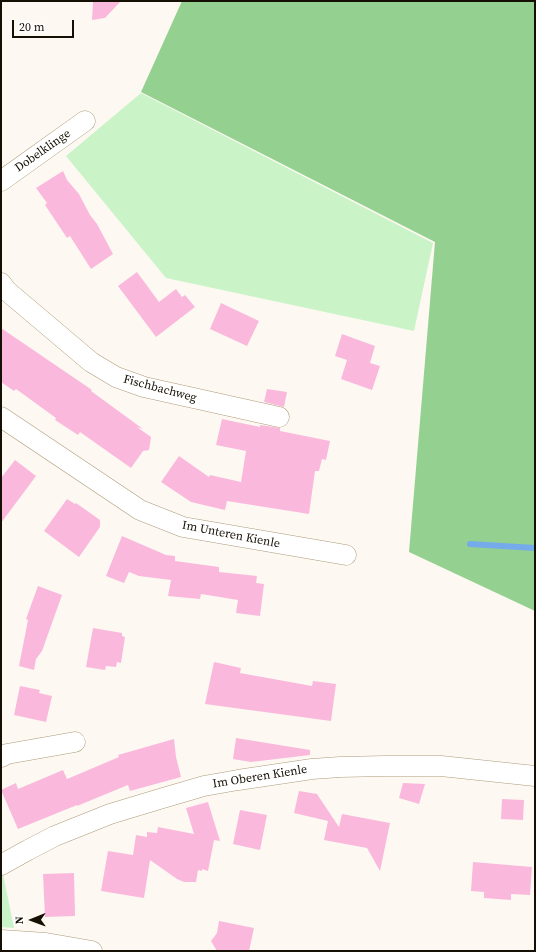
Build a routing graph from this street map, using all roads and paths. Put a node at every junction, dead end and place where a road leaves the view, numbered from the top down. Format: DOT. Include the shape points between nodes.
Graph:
graph roads {
  1 [pos="85,122"];
  2 [pos="1,181"];
  3 [pos="1,283"];
  4 [pos="1,417"];
  5 [pos="278,417"];
  6 [pos="346,556"];
  7 [pos="75,742"];
  8 [pos="1,757"];
  9 [pos="535,776"];
  10 [pos="1,865"];
  11 [pos="1,940"];
  12 [pos="92,951"];
  1 -- 2 [label="street, Dobelklinge"];
  3 -- 5 [label="street, Fischbachweg" via="7,291 91,362 116,377 144,387"];
  4 -- 6 [label="street, Im Unteren Kienle" via="140,510 183,527"];
  7 -- 8 [label="street"];
  9 -- 10 [label="street, Im Oberen Kienle" via="441,766 370,766 312,769 238,780 204,786 110,814 55,836"];
  11 -- 12 [label="street" via="46,943"];
}
